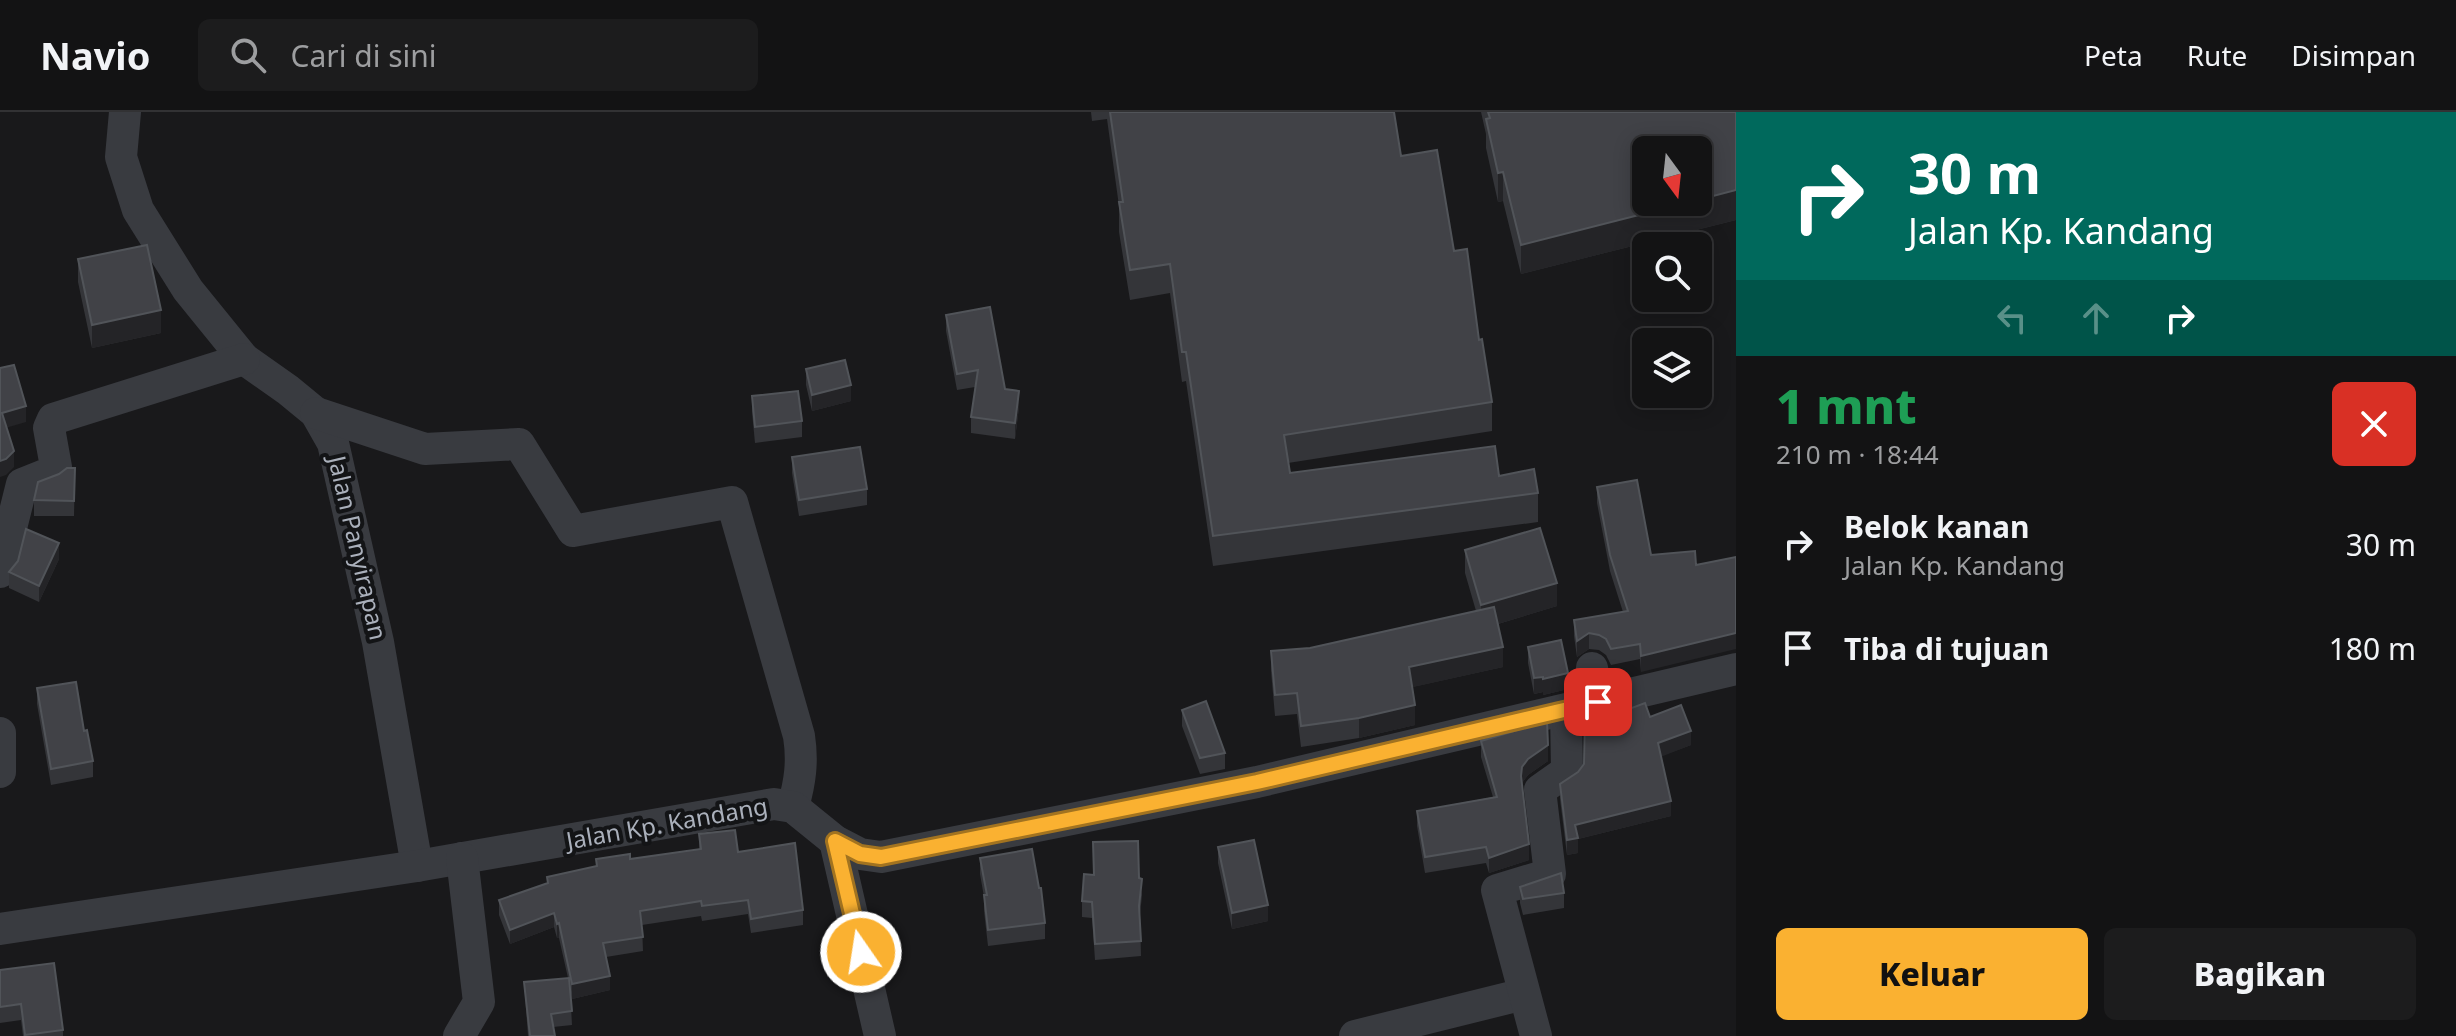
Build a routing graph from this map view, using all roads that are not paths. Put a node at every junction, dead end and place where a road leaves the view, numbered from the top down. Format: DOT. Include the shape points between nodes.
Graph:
graph roads {
  1 [pos="125,112"];
  2 [pos="244,359"];
  3 [pos="316,413"];
  4 [pos="11,486"];
  5 [pos="0,572"];
  6 [pos="1592,668"];
  7 [pos="1736,669"];
  8 [pos="1598,702"];
  9 [pos="1566,710"];
  10 [pos="0,733"];
  11 [pos="0,772"];
  12 [pos="793,807"];
  13 [pos="835,841"];
  14 [pos="462,858"];
  15 [pos="417,866"];
  16 [pos="0,929"];
  17 [pos="1524,994"];
  18 [pos="459,1036"];
  19 [pos="880,1036"];
  20 [pos="1355,1036"];
  21 [pos="1536,1036"];
  1 -- 2 [label="street, Jalan Panyirapan" via="121,157 138,210 188,290"];
  2 -- 3 [label="street, Jalan Panyirapan"];
  2 -- 4 [label="street" via="53,419 49,428 56,467"];
  3 -- 12 [label="street" via="425,449 519,444 573,531 732,502 799,736 802,758"];
  3 -- 15 [label="street, Jalan Panyirapan" via="333,443 354,528"];
  4 -- 5 [label="street"];
  6 -- 8 [label="street"];
  7 -- 8 [label="street, Jalan Kp. Kandang"];
  8 -- 9 [label="street, Jalan Kp. Kandang"];
  9 -- 13 [label="street, Jalan Kp. Kandang" via="1257,782 881,857 860,854"];
  9 -- 17 [label="street" via="1567,771 1540,790 1550,874 1497,890"];
  10 -- 11 [label="street"];
  12 -- 13 [label="street, Jalan Kp. Kandang"];
  12 -- 14 [label="street, Jalan Kp. Kandang" via="774,804"];
  13 -- 19 [label="street"];
  14 -- 15 [label="street, Jalan Kp. Kandang"];
  14 -- 18 [label="street" via="479,1002"];
  15 -- 16 [label="street, Jalan Kp. Kandang"];
  17 -- 20 [label="street"];
  17 -- 21 [label="street"];
}
